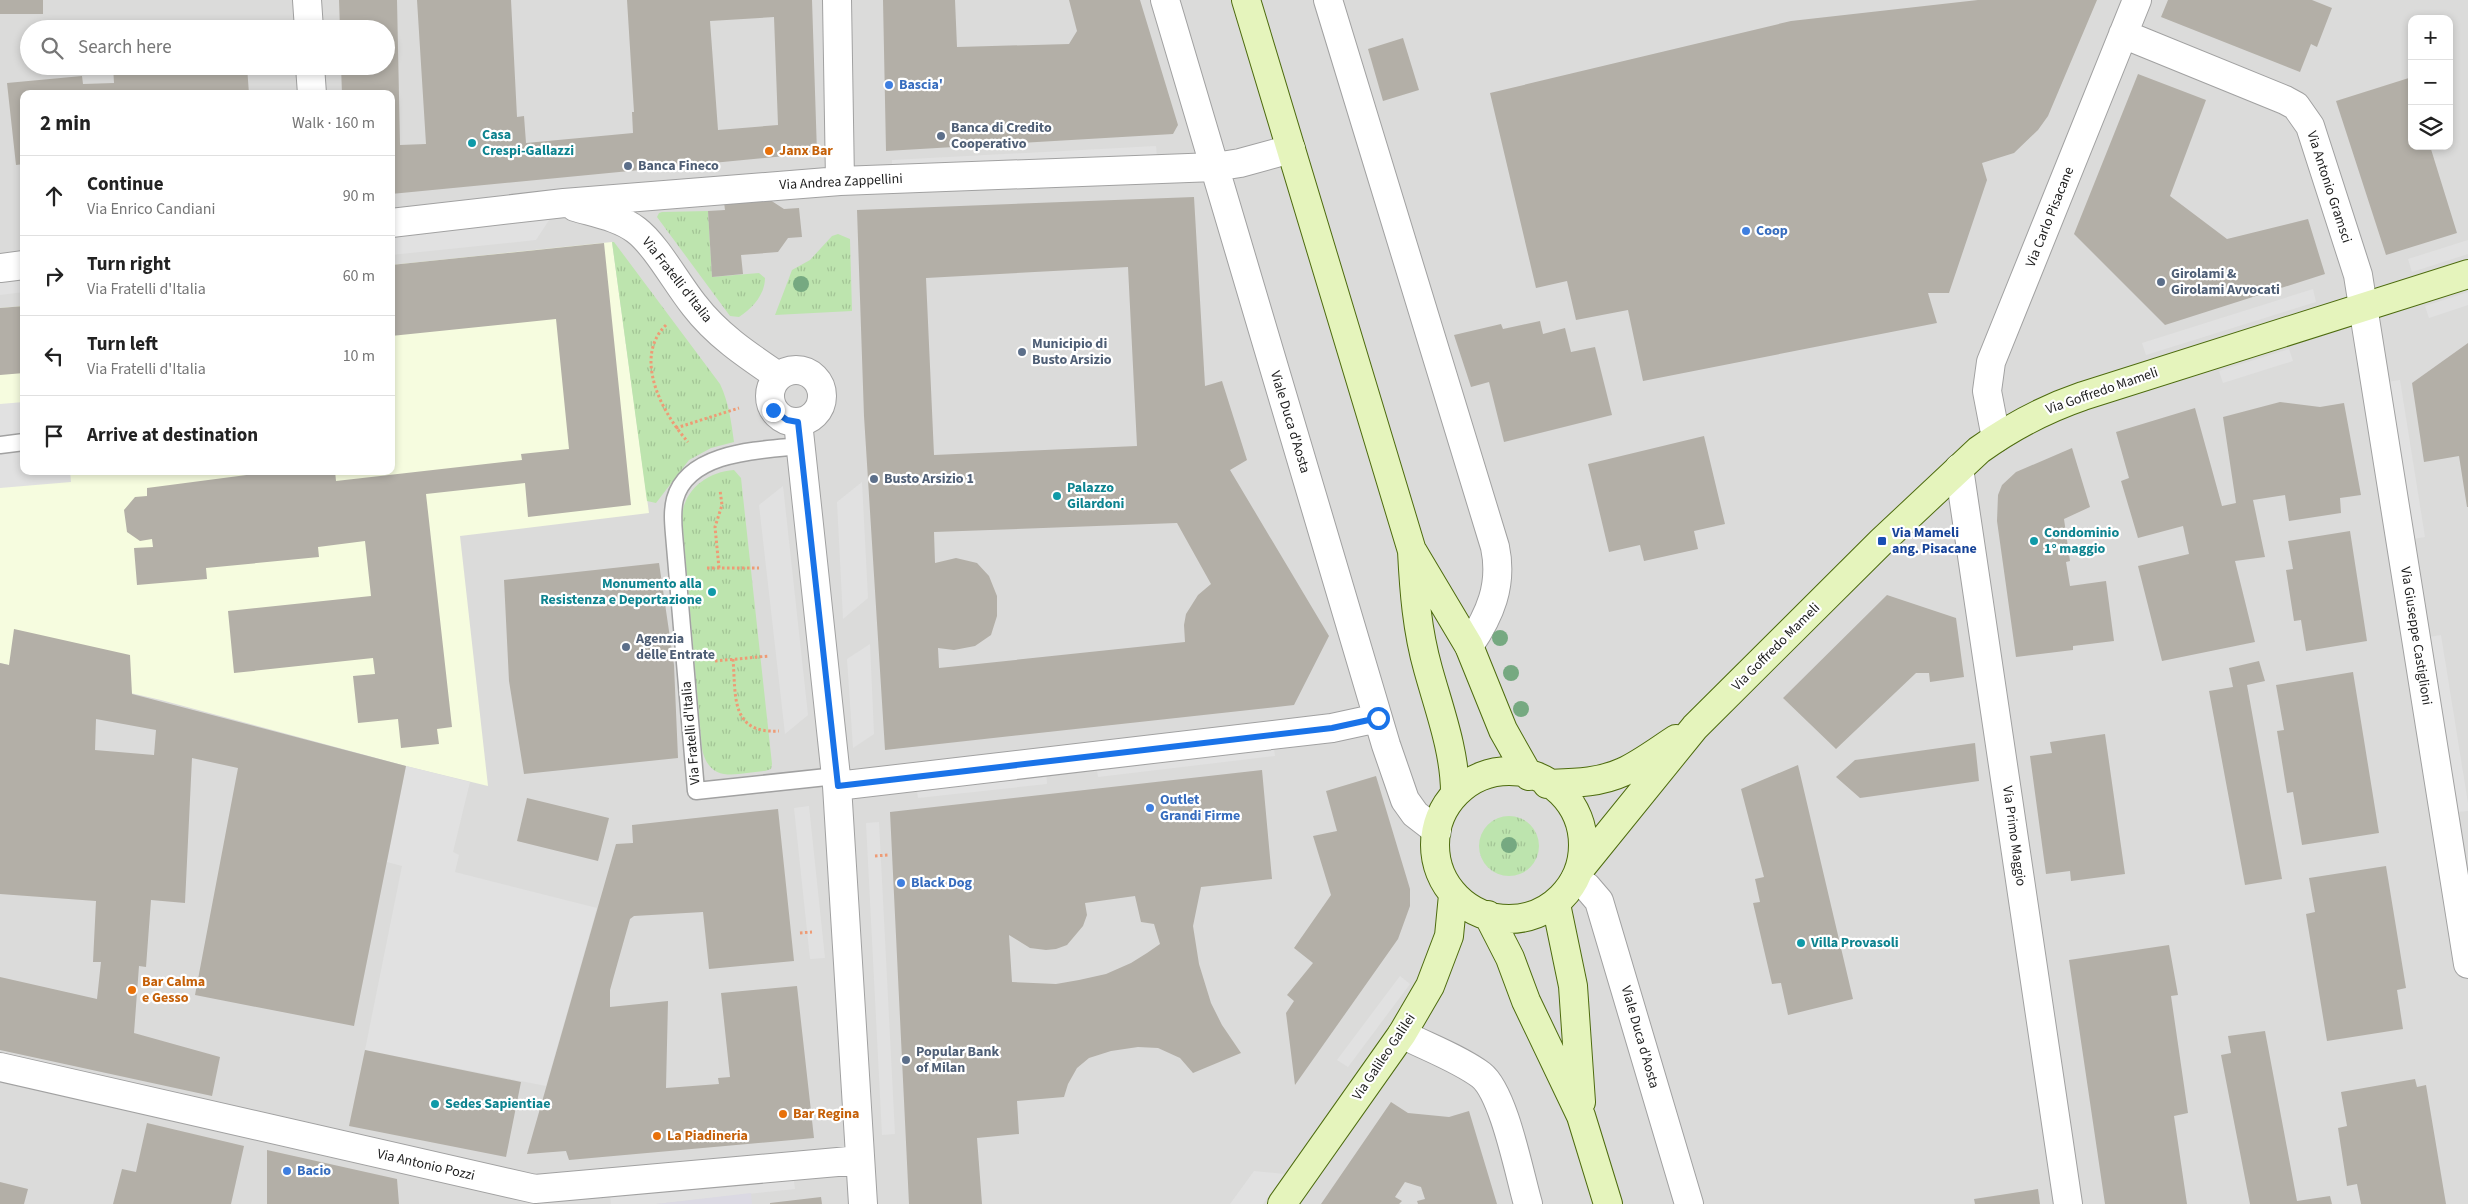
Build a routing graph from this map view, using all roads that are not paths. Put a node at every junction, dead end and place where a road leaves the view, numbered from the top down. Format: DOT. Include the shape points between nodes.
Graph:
graph roads {
  1 [pos="307,0"];
  2 [pos="837,0"];
  3 [pos="1165,0"];
  4 [pos="1246,0"];
  5 [pos="1328,0"];
  6 [pos="2137,0"];
  7 [pos="308,20"];
  8 [pos="2124,34"];
  9 [pos="311,75"];
  10 [pos="312,90"];
  11 [pos="1291,148"];
  12 [pos="1215,167"];
  13 [pos="840,181"];
  14 [pos="564,203"];
  15 [pos="395,223"];
  16 [pos="20,266"];
  17 [pos="0,268"];
  18 [pos="2468,274"];
  19 [pos="2364,308"];
  20 [pos="778,376"];
  21 [pos="799,434"];
  22 [pos="1996,438"];
  23 [pos="20,442"];
  24 [pos="0,445"];
  25 [pos="1959,468"];
  26 [pos="1412,551"];
  27 [pos="1469,646"];
  28 [pos="1378,718"];
  29 [pos="1695,728"];
  30 [pos="1538,780"];
  31 [pos="837,781"];
  32 [pos="1455,793"];
  33 [pos="1437,831"];
  34 [pos="1577,874"];
  35 [pos="1453,896"];
  36 [pos="1556,904"];
  37 [pos="1488,915"];
  38 [pos="2468,964"];
  39 [pos="1402,1034"];
  40 [pos="0,1066"];
  41 [pos="1582,1116"];
  42 [pos="860,1160"];
  43 [pos="555,1196"];
  44 [pos="862,1204"];
  45 [pos="1282,1204"];
  46 [pos="1528,1204"];
  47 [pos="1608,1204"];
  48 [pos="1689,1204"];
  49 [pos="2068,1204"];
  1 -- 7 [label="street"];
  2 -- 13 [label="street"];
  3 -- 12 [label="street, Viale Duca d'Aosta"];
  4 -- 11 [label="main road"];
  5 -- 27 [label="street" via="1495,547 1498,561 1496,594"];
  6 -- 8 [label="street, Via Carlo Pisacane"];
  8 -- 19 [label="street, Via Antonio Gramsci" via="2296,106 2310,126 2358,275"];
  8 -- 22 [label="street, Via Carlo Pisacane" via="1991,362 1987,391"];
  9 -- 10 [label="street"];
  11 -- 12 [label="street, Via Andrea Zappellini"];
  11 -- 26 [label="main road"];
  12 -- 13 [label="street, Via Andrea Zappellini"];
  12 -- 28 [label="street, Viale Duca d'Aosta"];
  13 -- 14 [label="street, Via Andrea Zappellini"];
  14 -- 15 [label="street, Via Andrea Zappellini"];
  14 -- 20 [label="street, Via Fratelli d'Italia" via="621,222 638,232 716,330"];
  16 -- 17 [label="street"];
  18 -- 19 [label="main road, Via Goffredo Mameli"];
  19 -- 22 [label="main road, Via Goffredo Mameli" via="2083,396 2031,417"];
  19 -- 38 [label="street, Via Giuseppe Castiglioni"];
  20 -- 21 [label="street" via="770,392 773,410"];
  20 -- 21 [label="street" via="786,371 803,371 820,386 818,410"];
  21 -- 31 [label="street"];
  21 -- 31 [label="lane, Via Fratelli d'Italia" via="703,466 684,483 675,497 673,513 696,791"];
  22 -- 25 [label="main road, Via Goffredo Mameli"];
  23 -- 24 [label="lane"];
  25 -- 29 [label="main road, Via Goffredo Mameli"];
  25 -- 49 [label="street, Via Primo Maggio"];
  26 -- 27 [label="main road"];
  26 -- 32 [label="main road" via="1419,634 1454,766"];
  27 -- 30 [label="main road" via="1502,730"];
  28 -- 31 [label="street" via="1332,728"];
  28 -- 33 [label="street, Viale Duca d'Aosta" via="1405,800 1415,814"];
  29 -- 30 [label="main road, Via Goffredo Mameli" via="1624,772 1580,783"];
  29 -- 34 [label="main road, Via Goffredo Mameli"];
  30 -- 32 [label="main road" via="1499,772 1484,776"];
  30 -- 34 [label="main road" via="1562,794 1580,818 1585,849"];
  31 -- 42 [label="street"];
  32 -- 33 [label="main road" via="1445,804"];
  33 -- 35 [label="main road" via="1436,863"];
  34 -- 36 [label="main road"];
  34 -- 48 [label="street, Viale Duca d'Aosta" via="1599,902"];
  35 -- 37 [label="main road" via="1471,909"];
  35 -- 39 [label="main road, Via Galileo Galilei" via="1446,950 1430,986"];
  36 -- 37 [label="main road" via="1516,916"];
  36 -- 41 [label="main road" via="1573,986"];
  37 -- 41 [label="main road"];
  39 -- 45 [label="main road, Via Galileo Galilei"];
  39 -- 46 [label="street" via="1470,1068 1488,1082 1502,1112"];
  40 -- 43 [label="street, Via Antonio Pozzi"];
  41 -- 47 [label="main road"];
  42 -- 43 [label="street, Via Antonio Pozzi"];
  42 -- 44 [label="street"];
}
